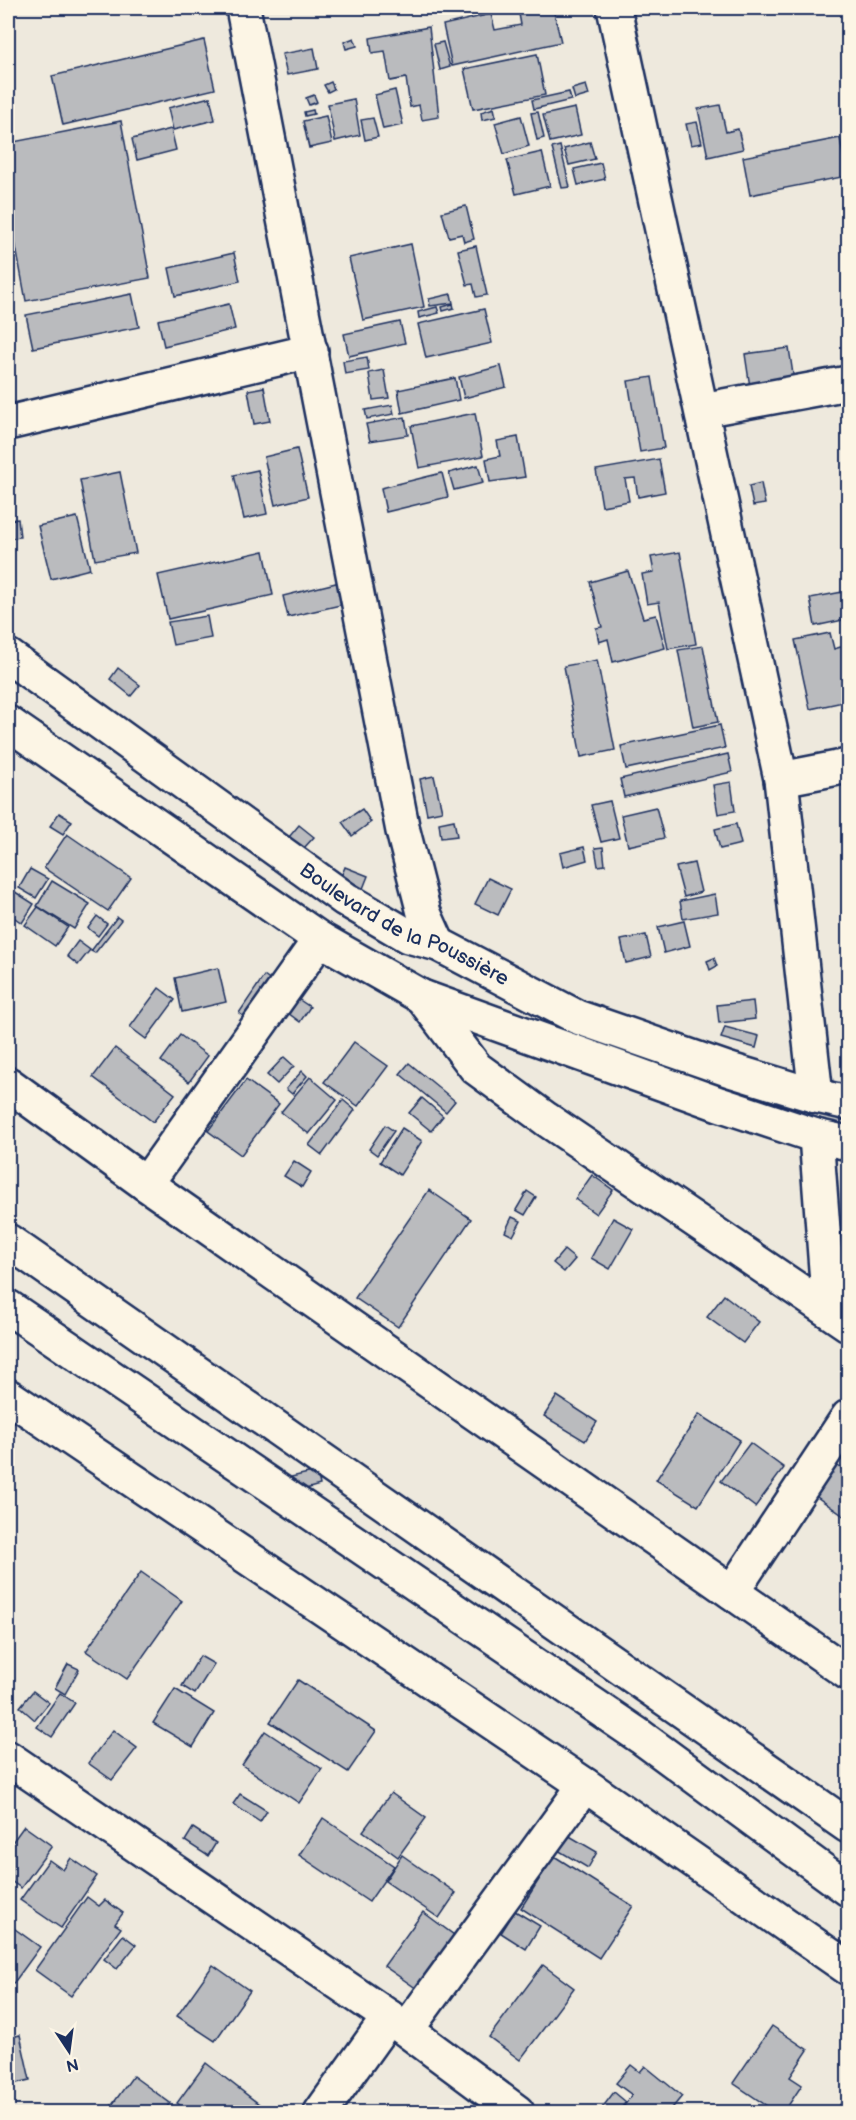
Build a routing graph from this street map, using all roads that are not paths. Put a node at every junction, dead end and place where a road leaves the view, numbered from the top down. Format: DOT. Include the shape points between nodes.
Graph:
graph roads {
  1 [pos="243,8"];
  2 [pos="614,8"];
  3 [pos="311,351"];
  4 [pos="849,383"];
  5 [pos="702,410"];
  6 [pos="8,423"];
  7 [pos="8,656"];
  8 [pos="8,723"];
  9 [pos="849,766"];
  10 [pos="781,779"];
  11 [pos="320,939"];
  12 [pos="438,944"];
  13 [pos="422,997"];
  14 [pos="8,1084"];
  15 [pos="816,1096"];
  16 [pos="849,1103"];
  17 [pos="816,1136"];
  18 [pos="849,1143"];
  19 [pos="146,1184"];
  20 [pos="8,1241"];
  21 [pos="8,1306"];
  22 [pos="839,1317"];
  23 [pos="8,1396"];
  24 [pos="849,1417"];
  25 [pos="732,1592"];
  26 [pos="849,1673"];
  27 [pos="8,1758"];
  28 [pos="585,1785"];
  29 [pos="849,1826"];
  30 [pos="849,1889"];
  31 [pos="849,1968"];
  32 [pos="398,2023"];
  33 [pos="321,2112"];
  34 [pos="518,2112"];
  1 -- 3 [label="street"];
  2 -- 5 [label="street"];
  3 -- 6 [label="street"];
  3 -- 12 [label="street" via="403,831 424,913"];
  4 -- 5 [label="street"];
  5 -- 10 [label="street"];
  7 -- 12 [label="street, Boulevard de la Poussière" via="345,899 408,936"];
  8 -- 11 [label="street"];
  9 -- 10 [label="street"];
  10 -- 15 [label="street"];
  11 -- 13 [label="street"];
  11 -- 19 [label="street"];
  12 -- 15 [label="street, Boulevard de la Poussière" via="577,1017"];
  13 -- 17 [label="street"];
  13 -- 22 [label="street" via="476,1068"];
  14 -- 19 [label="street"];
  15 -- 16 [label="street, Boulevard de la Poussière"];
  17 -- 18 [label="street"];
  17 -- 22 [label="street"];
  19 -- 25 [label="street"];
  20 -- 29 [label="street"];
  21 -- 30 [label="street" via="641,1737"];
  23 -- 28 [label="street"];
  24 -- 25 [label="street"];
  25 -- 26 [label="street"];
  27 -- 32 [label="street"];
  28 -- 31 [label="street"];
  28 -- 32 [label="street"];
  32 -- 33 [label="street"];
  32 -- 34 [label="street"];
}
